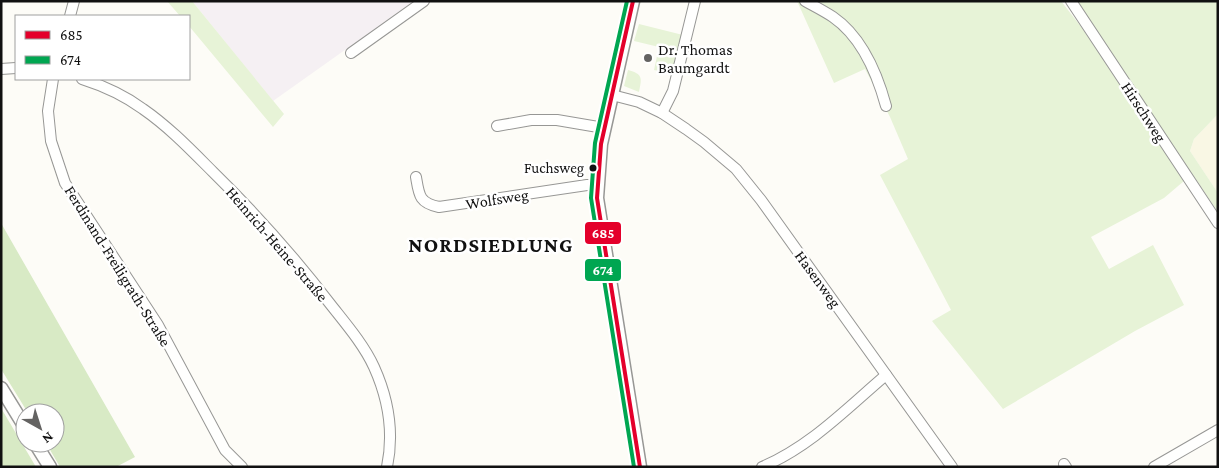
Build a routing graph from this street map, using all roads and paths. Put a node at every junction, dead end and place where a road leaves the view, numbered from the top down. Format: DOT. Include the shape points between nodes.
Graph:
graph roads {
  1 [pos="74,1"];
  2 [pos="424,1"];
  3 [pos="633,1"];
  4 [pos="695,1"];
  5 [pos="806,1"];
  6 [pos="1071,1"];
  7 [pos="70,15"];
  8 [pos="351,53"];
  9 [pos="15,68"];
  10 [pos="1,69"];
  11 [pos="53,80"];
  12 [pos="85,80"];
  13 [pos="612,94"];
  14 [pos="886,106"];
  15 [pos="662,113"];
  16 [pos="497,126"];
  17 [pos="604,128"];
  18 [pos="416,177"];
  19 [pos="597,184"];
  20 [pos="1218,223"];
  21 [pos="886,375"];
  22 [pos="1,388"];
  23 [pos="15,411"];
  24 [pos="1218,430"];
  25 [pos="41,453"];
  26 [pos="1169,463"];
  27 [pos="50,467"];
  28 [pos="242,467"];
  29 [pos="386,467"];
  30 [pos="640,467"];
  31 [pos="762,467"];
  32 [pos="952,467"];
  33 [pos="1154,467"];
  1 -- 7 [label="street"];
  2 -- 8 [label="street"];
  3 -- 13 [label="street"];
  4 -- 15 [label="street" via="673,91"];
  5 -- 14 [label="street" via="845,27 855,39 875,72"];
  6 -- 20 [label="street, Hirschweg"];
  9 -- 10 [label="street"];
  11 -- 28 [label="street, Ferdinand-Freiligrath-Straße" via="48,111 51,142 65,183 158,325 225,450"];
  12 -- 29 [label="street, Heinrich-Heine-Straße" via="129,99 185,144 238,196 317,287 366,353 381,384 388,412"];
  13 -- 15 [label="street, Hasenweg"];
  13 -- 17 [label="street"];
  15 -- 21 [label="street, Hasenweg" via="736,169"];
  16 -- 17 [label="street" via="531,120 557,120"];
  17 -- 19 [label="street"];
  18 -- 19 [label="street, Wolfsweg" via="419,195 425,203 439,208"];
  19 -- 30 [label="street" via="601,228"];
  21 -- 31 [label="street" via="822,432"];
  21 -- 32 [label="street, Hasenweg"];
  22 -- 23 [label="street"];
  24 -- 26 [label="street"];
  25 -- 27 [label="street"];
  26 -- 33 [label="street"];
}
